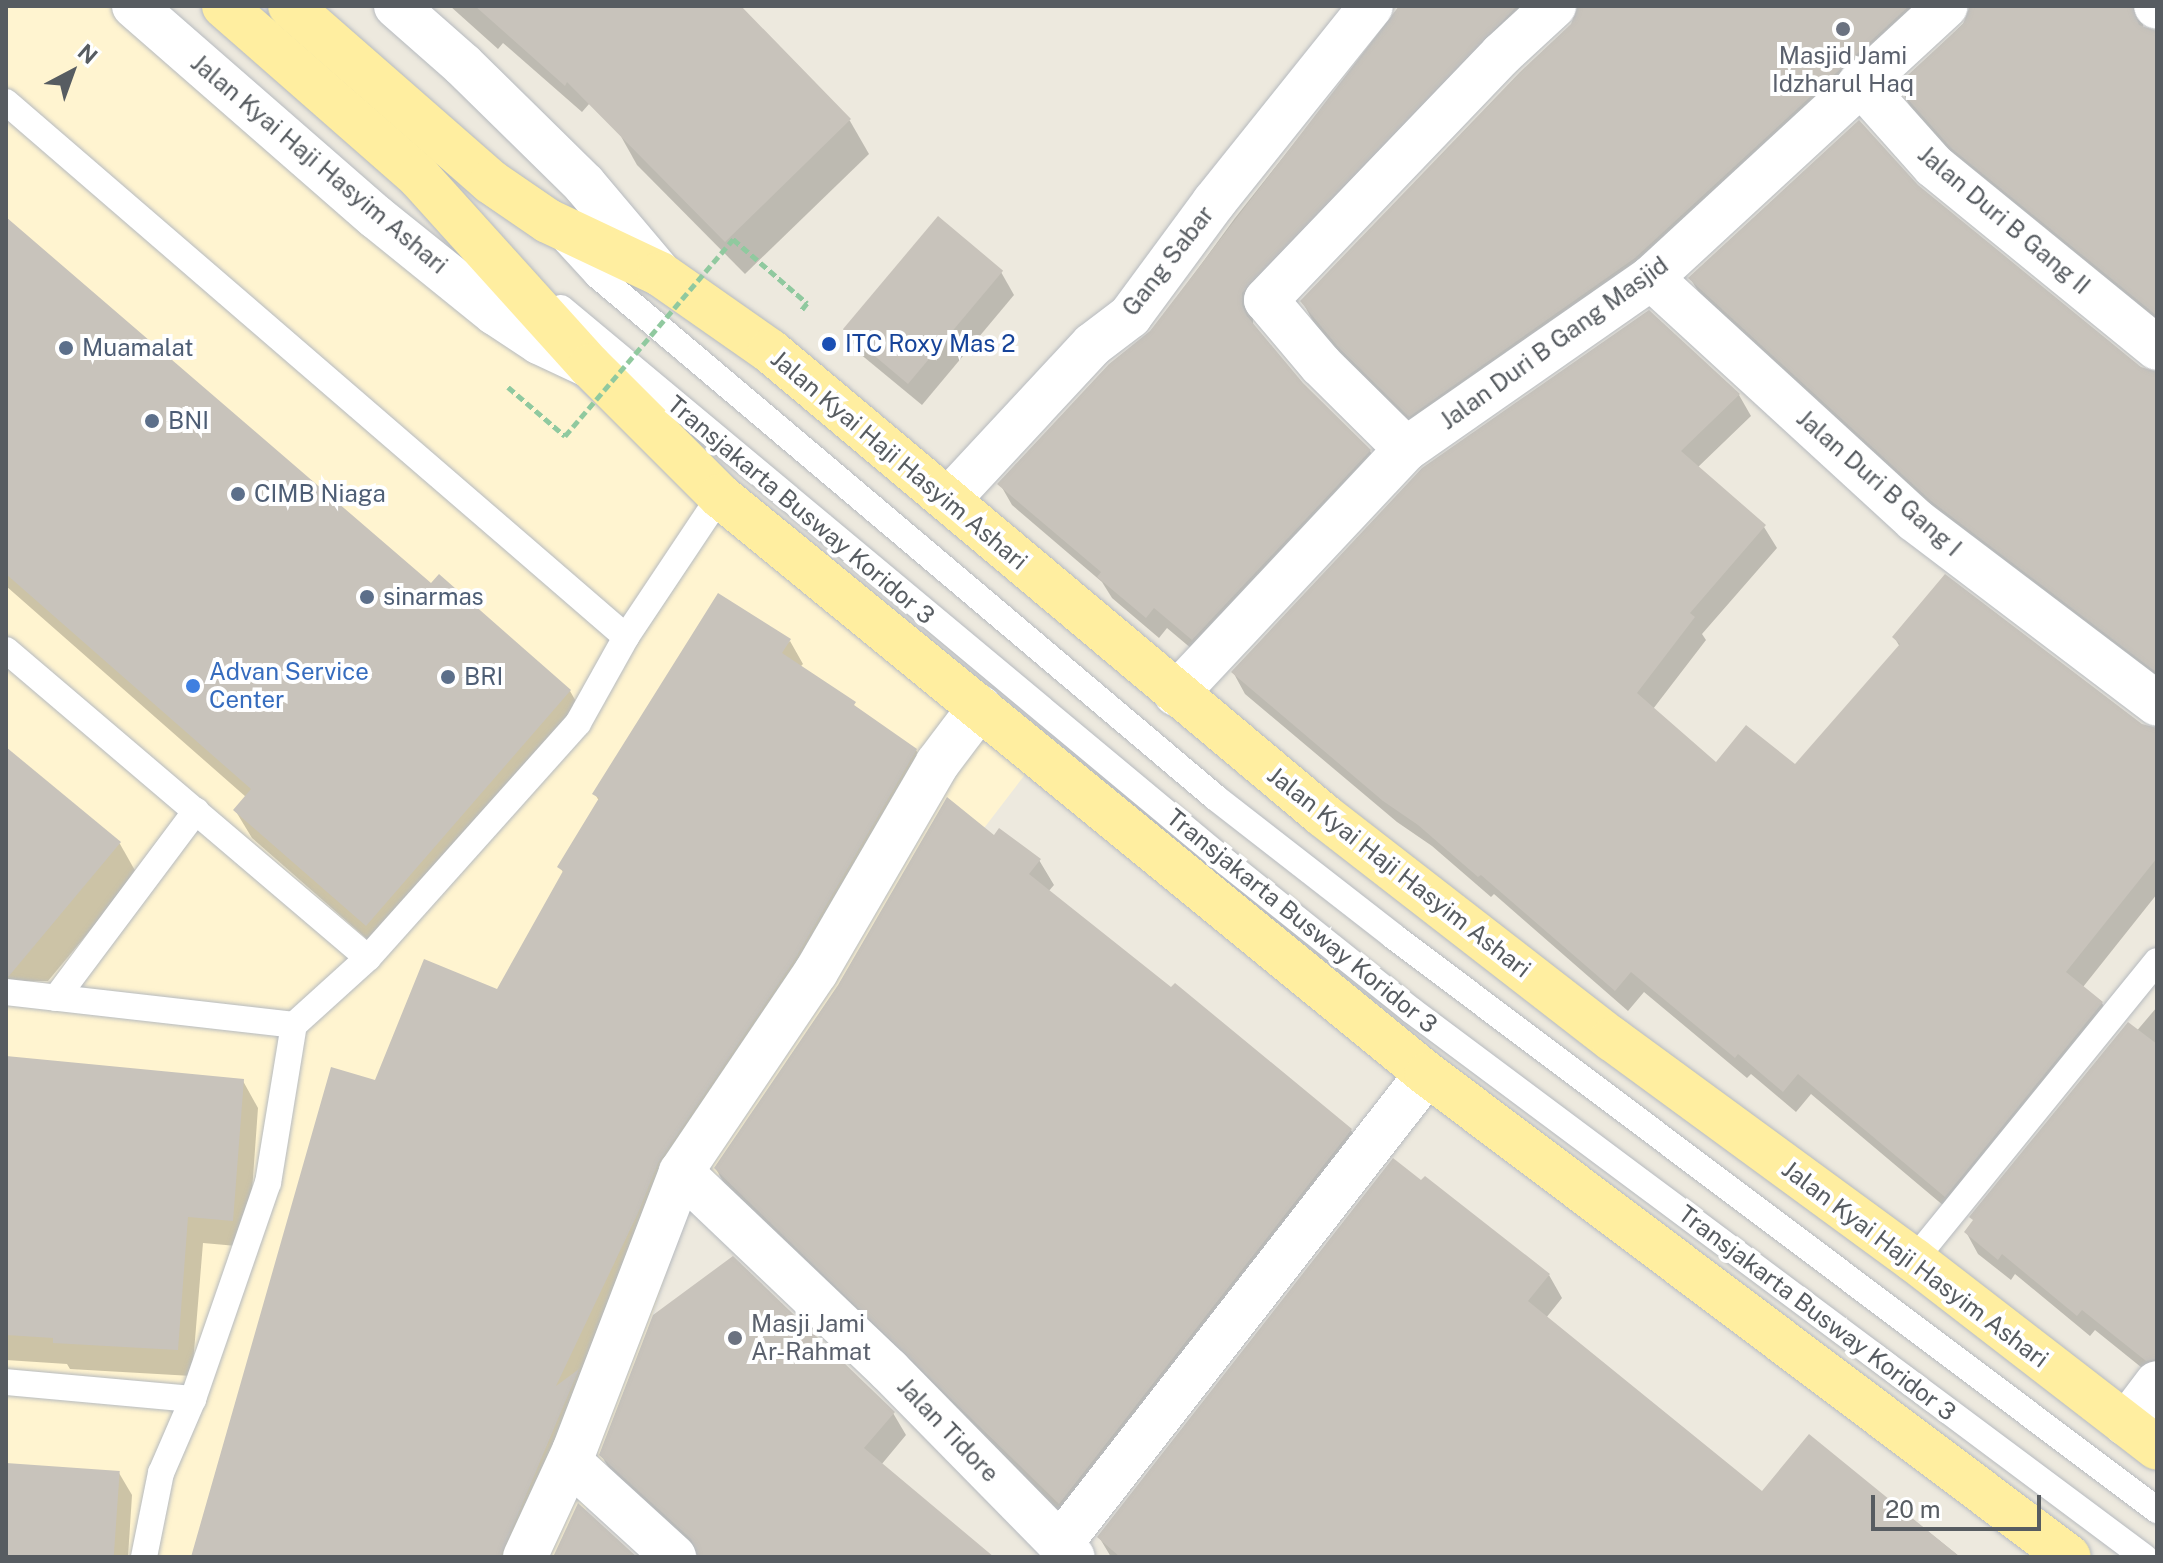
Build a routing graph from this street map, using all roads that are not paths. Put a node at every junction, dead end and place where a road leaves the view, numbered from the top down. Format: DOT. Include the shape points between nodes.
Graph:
graph roads {
  1 [pos="134,6"];
  2 [pos="224,6"];
  3 [pos="290,6"];
  4 [pos="396,6"];
  5 [pos="1371,6"];
  6 [pos="1554,6"];
  7 [pos="1946,6"];
  8 [pos="1860,83"];
  9 [pos="6,102"];
  10 [pos="548,221"];
  11 [pos="487,250"];
  12 [pos="660,274"];
  13 [pos="1651,278"];
  14 [pos="2157,348"];
  15 [pos="590,366"];
  16 [pos="1406,449"];
  17 [pos="720,496"];
  18 [pos="948,500"];
  19 [pos="626,637"];
  20 [pos="6,650"];
  21 [pos="1176,694"];
  22 [pos="2157,704"];
  23 [pos="980,707"];
  24 [pos="196,811"];
  25 [pos="368,958"];
  26 [pos="2157,961"];
  27 [pos="6,992"];
  28 [pos="56,998"];
  29 [pos="294,1025"];
  30 [pos="1427,1074"];
  31 [pos="681,1172"];
  32 [pos="1914,1260"];
  33 [pos="6,1382"];
  34 [pos="2157,1383"];
  35 [pos="193,1399"];
  36 [pos="2141,1436"];
  37 [pos="570,1462"];
  38 [pos="2157,1510"];
  39 [pos="1067,1551"];
  40 [pos="144,1557"];
  41 [pos="525,1557"];
  42 [pos="674,1557"];
  43 [pos="2069,1557"];
  44 [pos="2144,1557"];
  1 -- 15 [label="street, Jalan Kyai Haji Hasyim Ashari" via="495,313"];
  2 -- 11 [label="main road, Jalan Kyai Haji Hasyim Ashari" via="419,177"];
  3 -- 10 [label="main road, Jalan Kyai Haji Hasyim Ashari" via="441,141"];
  4 -- 12 [label="street, Jalan Kyai Haji Hasyim Ashari" via="584,184"];
  5 -- 18 [label="street, Gang Sabar" via="1130,316 1092,345"];
  6 -- 16 [label="street" via="1266,300 1321,365"];
  7 -- 8 [label="street, Jalan Duri B Gang Masjid"];
  8 -- 13 [label="street, Jalan Duri B Gang Masjid"];
  8 -- 14 [label="street, Jalan Duri B Gang II" via="1934,166"];
  9 -- 19 [label="lane"];
  10 -- 12 [label="main road, Jalan Kyai Haji Hasyim Ashari"];
  10 -- 38 [label="lane, Transjakarta Busway Koridor 3" via="597,275 1216,798"];
  11 -- 15 [label="main road, Jalan Kyai Haji Hasyim Ashari"];
  11 -- 44 [label="lane, Transjakarta Busway Koridor 3" via="1411,1010"];
  12 -- 18 [label="main road, Jalan Kyai Haji Hasyim Ashari" via="770,351"];
  13 -- 16 [label="street, Jalan Duri B Gang Masjid"];
  13 -- 22 [label="street, Jalan Duri B Gang I" via="1915,520"];
  15 -- 17 [label="main road, Jalan Kyai Haji Hasyim Ashari"];
  16 -- 21 [label="street, Jalan Duri B Gang Masjid"];
  17 -- 19 [label="lane"];
  17 -- 23 [label="main road, Jalan Kyai Haji Hasyim Ashari"];
  18 -- 21 [label="main road, Jalan Kyai Haji Hasyim Ashari"];
  19 -- 25 [label="lane" via="578,723"];
  20 -- 24 [label="lane"];
  21 -- 32 [label="main road, Jalan Kyai Haji Hasyim Ashari" via="1612,1039"];
  23 -- 30 [label="main road, Jalan Kyai Haji Hasyim Ashari"];
  23 -- 31 [label="street" via="937,764 816,972"];
  24 -- 25 [label="lane"];
  24 -- 28 [label="lane"];
  25 -- 29 [label="lane"];
  26 -- 32 [label="lane"];
  27 -- 28 [label="lane"];
  28 -- 29 [label="lane"];
  29 -- 35 [label="lane" via="268,1183"];
  30 -- 39 [label="street"];
  30 -- 43 [label="main road, Jalan Kyai Haji Hasyim Ashari"];
  31 -- 37 [label="street"];
  31 -- 39 [label="street, Jalan Tidore" via="889,1370"];
  32 -- 36 [label="main road, Jalan Kyai Haji Hasyim Ashari"];
  33 -- 35 [label="lane"];
  34 -- 36 [label="street"];
  35 -- 40 [label="lane" via="161,1473"];
  37 -- 41 [label="street"];
  37 -- 42 [label="street"];
}
